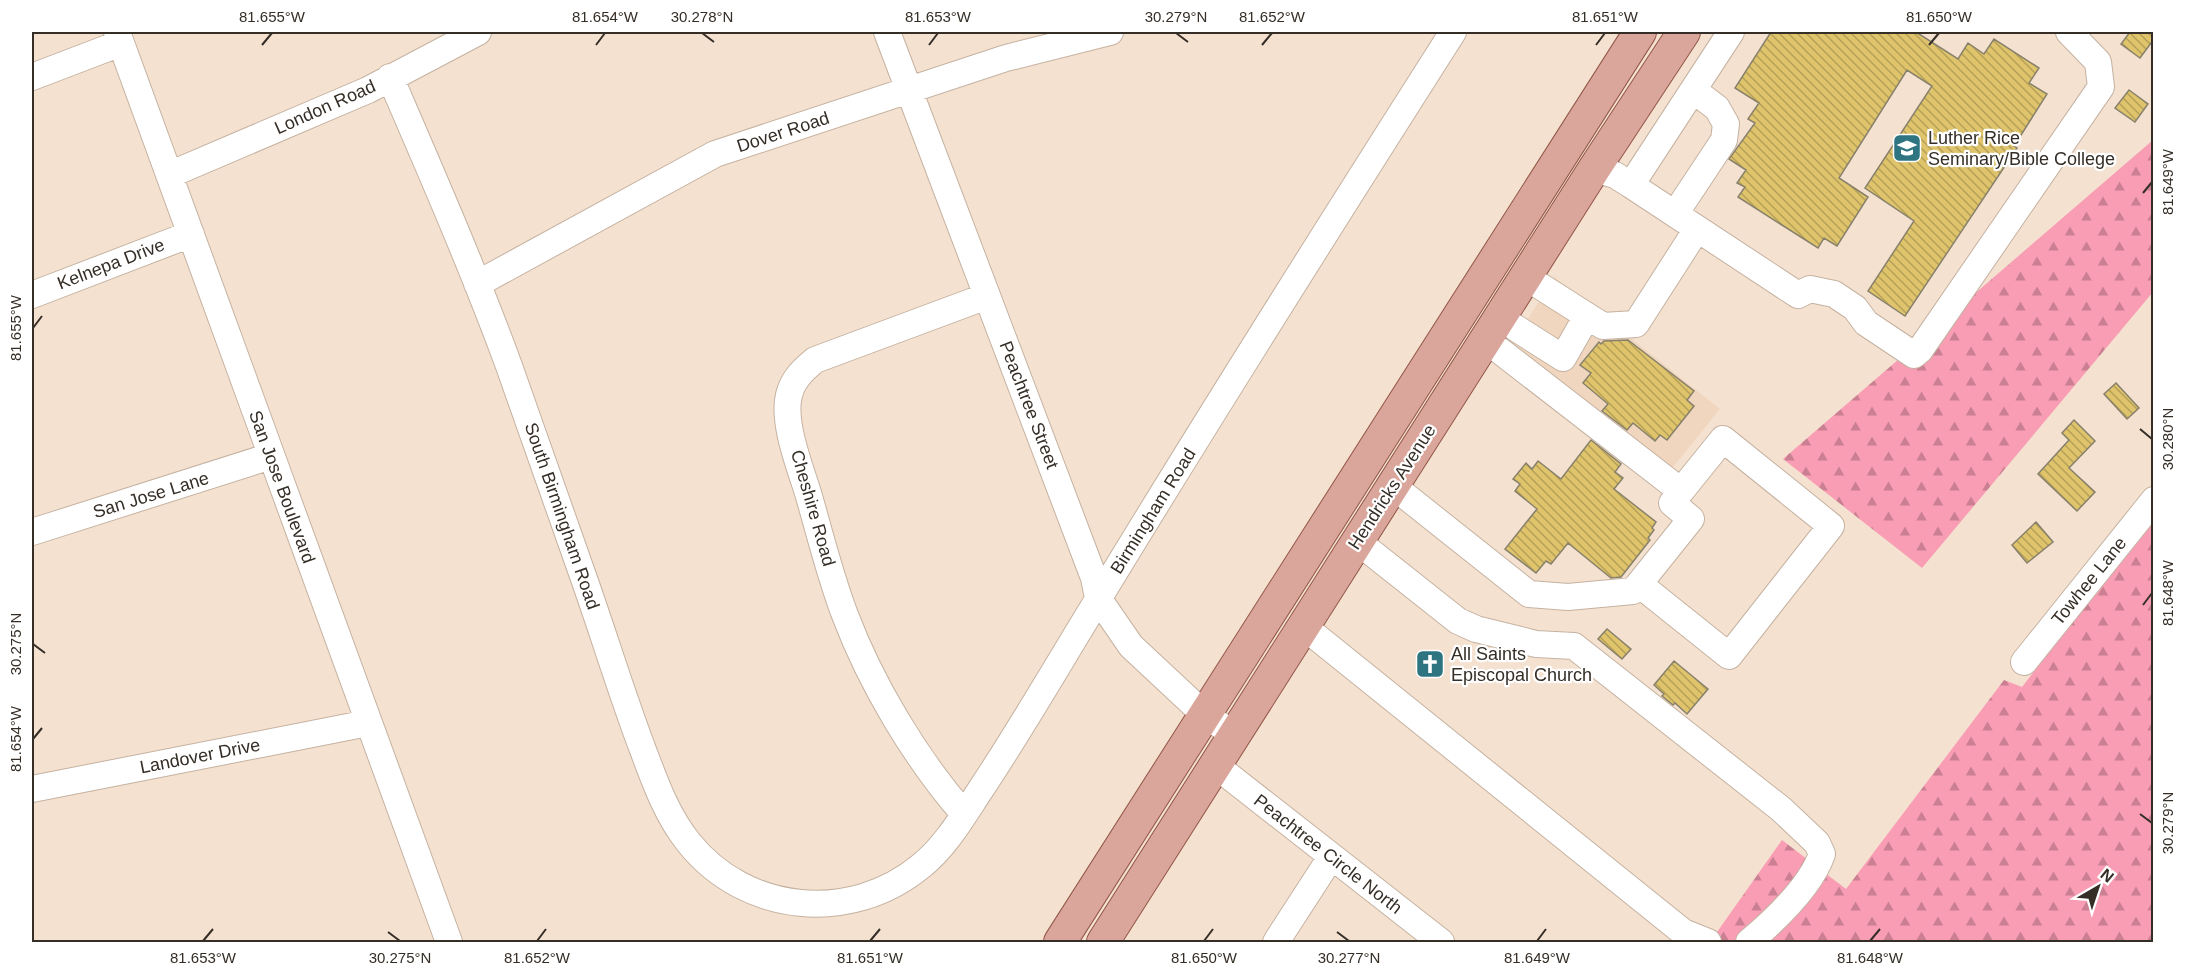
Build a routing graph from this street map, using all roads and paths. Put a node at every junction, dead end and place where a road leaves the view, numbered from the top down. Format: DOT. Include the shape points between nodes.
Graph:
graph roads {
  1 [pos="478,32"];
  2 [pos="887,32"];
  3 [pos="1110,32"];
  4 [pos="1453,32"];
  5 [pos="1640,32"];
  6 [pos="1684,32"];
  7 [pos="1731,32"];
  8 [pos="2069,32"];
  9 [pos="119,37"];
  10 [pos="32,77"];
  11 [pos="390,77"];
  12 [pos="909,90"];
  13 [pos="1693,90"];
  14 [pos="1565,150"];
  15 [pos="1594,169"];
  16 [pos="169,175"];
  17 [pos="1631,185"];
  18 [pos="1675,214"];
  19 [pos="1697,229"];
  20 [pos="192,234"];
  21 [pos="1526,277"];
  22 [pos="477,284"];
  23 [pos="32,295"];
  24 [pos="987,296"];
  25 [pos="1587,316"];
  26 [pos="1453,326"];
  27 [pos="1493,329"];
  28 [pos="271,456"];
  29 [pos="1394,486"];
  30 [pos="1681,491"];
  31 [pos="2154,500"];
  32 [pos="1327,522"];
  33 [pos="32,532"];
  34 [pos="1357,542"];
  35 [pos="1639,584"];
  36 [pos="1098,598"];
  37 [pos="1304,626"];
  38 [pos="2024,662"];
  39 [pos="1206,716"];
  40 [pos="368,723"];
  41 [pos="1234,734"];
  42 [pos="1215,765"];
  43 [pos="32,789"];
  44 [pos="964,814"];
  45 [pos="1330,857"];
  46 [pos="789,903"];
  47 [pos="449,942"];
  48 [pos="1060,942"];
  49 [pos="1103,942"];
  50 [pos="1276,942"];
  51 [pos="1441,942"];
  52 [pos="1708,942"];
  53 [pos="1749,942"];
  1 -- 11 [label="street, London Road"];
  2 -- 12 [label="street, Peachtree Street"];
  3 -- 12 [label="street, Dover Road" via="1006,58"];
  4 -- 36 [label="street, Birmingham Road"];
  5 -- 14 [label="main road, Hendricks Avenue"];
  6 -- 15 [label="main road, Hendricks Avenue"];
  7 -- 13 [label="street"];
  8 -- 19 [label="street" via="2098,62 2100,87 1914,355 1866,323 1855,308 1834,294 1809,289 1798,295"];
  9 -- 10 [label="street"];
  9 -- 16 [label="street, San Jose Boulevard"];
  11 -- 16 [label="street, London Road"];
  11 -- 22 [label="street, South Birmingham Road"];
  12 -- 22 [label="street, Dover Road" via="715,154"];
  12 -- 24 [label="street, Peachtree Street"];
  13 -- 17 [label="street"];
  13 -- 18 [label="street" via="1717,108 1726,123 1724,140"];
  14 -- 15 [label="main road"];
  14 -- 26 [label="main road, Hendricks Avenue"];
  15 -- 17 [label="street"];
  15 -- 21 [label="main road, Hendricks Avenue"];
  16 -- 20 [label="street, San Jose Boulevard"];
  17 -- 18 [label="street"];
  18 -- 19 [label="street"];
  19 -- 25 [label="street" via="1636,324 1603,326"];
  20 -- 23 [label="street, Kelnepa Drive"];
  20 -- 28 [label="street, San Jose Boulevard"];
  21 -- 25 [label="street"];
  21 -- 27 [label="main road, Hendricks Avenue"];
  22 -- 46 [label="street, South Birmingham Road" via="665,804 689,844 724,876 743,888"];
  24 -- 36 [label="street, Peachtree Street" via="1094,578"];
  24 -- 44 [label="street, Cheshire Road" via="815,360 792,385 787,415 845,615 866,663 928,769"];
  25 -- 27 [label="street" via="1563,358"];
  26 -- 27 [label="main road"];
  26 -- 32 [label="main road, Hendricks Avenue"];
  27 -- 29 [label="main road, Hendricks Avenue"];
  27 -- 30 [label="street"];
  28 -- 33 [label="street, San Jose Lane"];
  28 -- 40 [label="street, San Jose Boulevard"];
  29 -- 34 [label="main road, Hendricks Avenue"];
  29 -- 35 [label="street" via="1529,594 1568,597 1633,591"];
  30 -- 35 [label="street" via="1672,503 1691,519"];
  30 -- 35 [label="street" via="1723,439 1831,526 1729,656"];
  31 -- 38 [label="street, Towhee Lane"];
  32 -- 34 [label="main road"];
  32 -- 39 [label="main road, Hendricks Avenue"];
  34 -- 37 [label="main road, Hendricks Avenue"];
  34 -- 53 [label="street" via="1458,621 1536,644 1574,646 1781,809 1817,843 1822,854 1816,870 1769,925"];
  36 -- 39 [label="street, Peachtree Street" via="1131,645"];
  36 -- 44 [label="street, Birmingham Road"];
  37 -- 41 [label="main road, Hendricks Avenue"];
  37 -- 52 [label="street" via="1683,932"];
  39 -- 41 [label="street, Peachtree Street"];
  39 -- 48 [label="main road, Hendricks Avenue"];
  40 -- 43 [label="street, Landover Drive"];
  40 -- 47 [label="street, San Jose Boulevard"];
  41 -- 42 [label="main road, Hendricks Avenue"];
  42 -- 45 [label="street, Peachtree Circle North"];
  42 -- 49 [label="main road, Hendricks Avenue"];
  44 -- 46 [label="street, Birmingham Road" via="941,846 894,885 850,901"];
  45 -- 50 [label="street"];
  45 -- 51 [label="street, Peachtree Circle North"];
}
